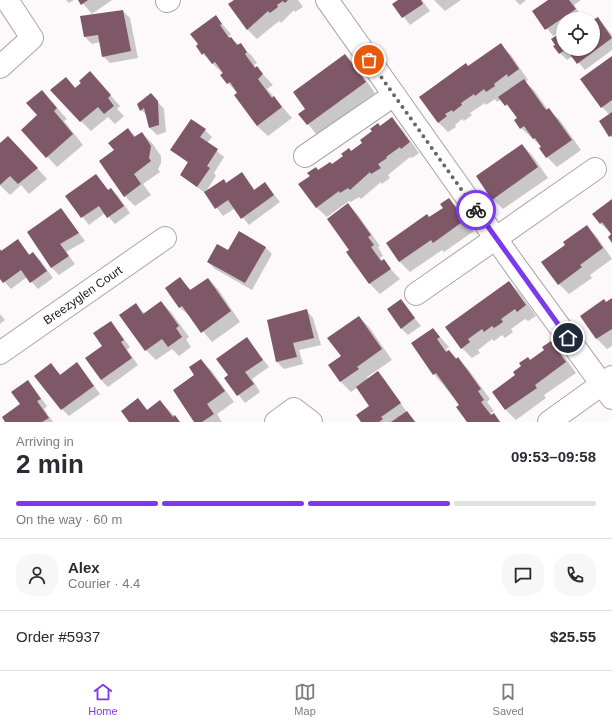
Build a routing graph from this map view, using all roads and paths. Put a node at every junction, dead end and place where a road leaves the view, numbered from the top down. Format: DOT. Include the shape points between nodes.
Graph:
graph roads {
  1 [pos="7,0"];
  2 [pos="327,0"];
  3 [pos="0,67"];
  4 [pos="394,95"];
  5 [pos="305,156"];
  6 [pos="595,169"];
  7 [pos="165,238"];
  8 [pos="496,238"];
  9 [pos="416,294"];
  10 [pos="0,353"];
  11 [pos="609,387"];
  12 [pos="276,422"];
  13 [pos="311,422"];
  14 [pos="549,422"];
  1 -- 3 [label="street" via="32,38"];
  2 -- 4 [label="street"];
  4 -- 5 [label="street"];
  4 -- 8 [label="street"];
  6 -- 8 [label="street"];
  7 -- 10 [label="street, Breezyglen Court"];
  8 -- 9 [label="street"];
  8 -- 11 [label="street"];
  11 -- 14 [label="street"];
  12 -- 13 [label="street" via="294,409"];
}
